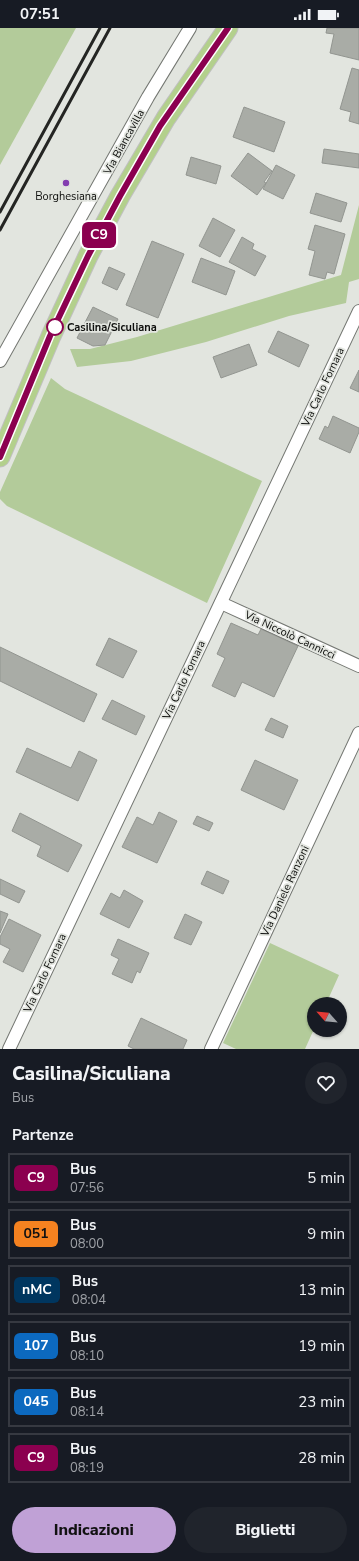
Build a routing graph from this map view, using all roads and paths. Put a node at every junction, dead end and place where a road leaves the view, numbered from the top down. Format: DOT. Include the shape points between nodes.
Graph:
graph roads {
  1 [pos="190,28"];
  2 [pos="228,28"];
  3 [pos="359,311"];
  4 [pos="0,361"];
  5 [pos="0,457"];
  6 [pos="221,603"];
  7 [pos="359,666"];
  8 [pos="359,733"];
  9 [pos="9,1049"];
  10 [pos="211,1049"];
  1 -- 4 [label="street, Via Biancavilla"];
  2 -- 5 [label="main road" via="160,126 88,256 50,336"];
  3 -- 6 [label="street, Via Carlo Fornara"];
  6 -- 7 [label="street, Via Niccolò Cannicci"];
  6 -- 9 [label="street, Via Carlo Fornara"];
  8 -- 10 [label="street, Via Daniele Ranzoni"];
}
